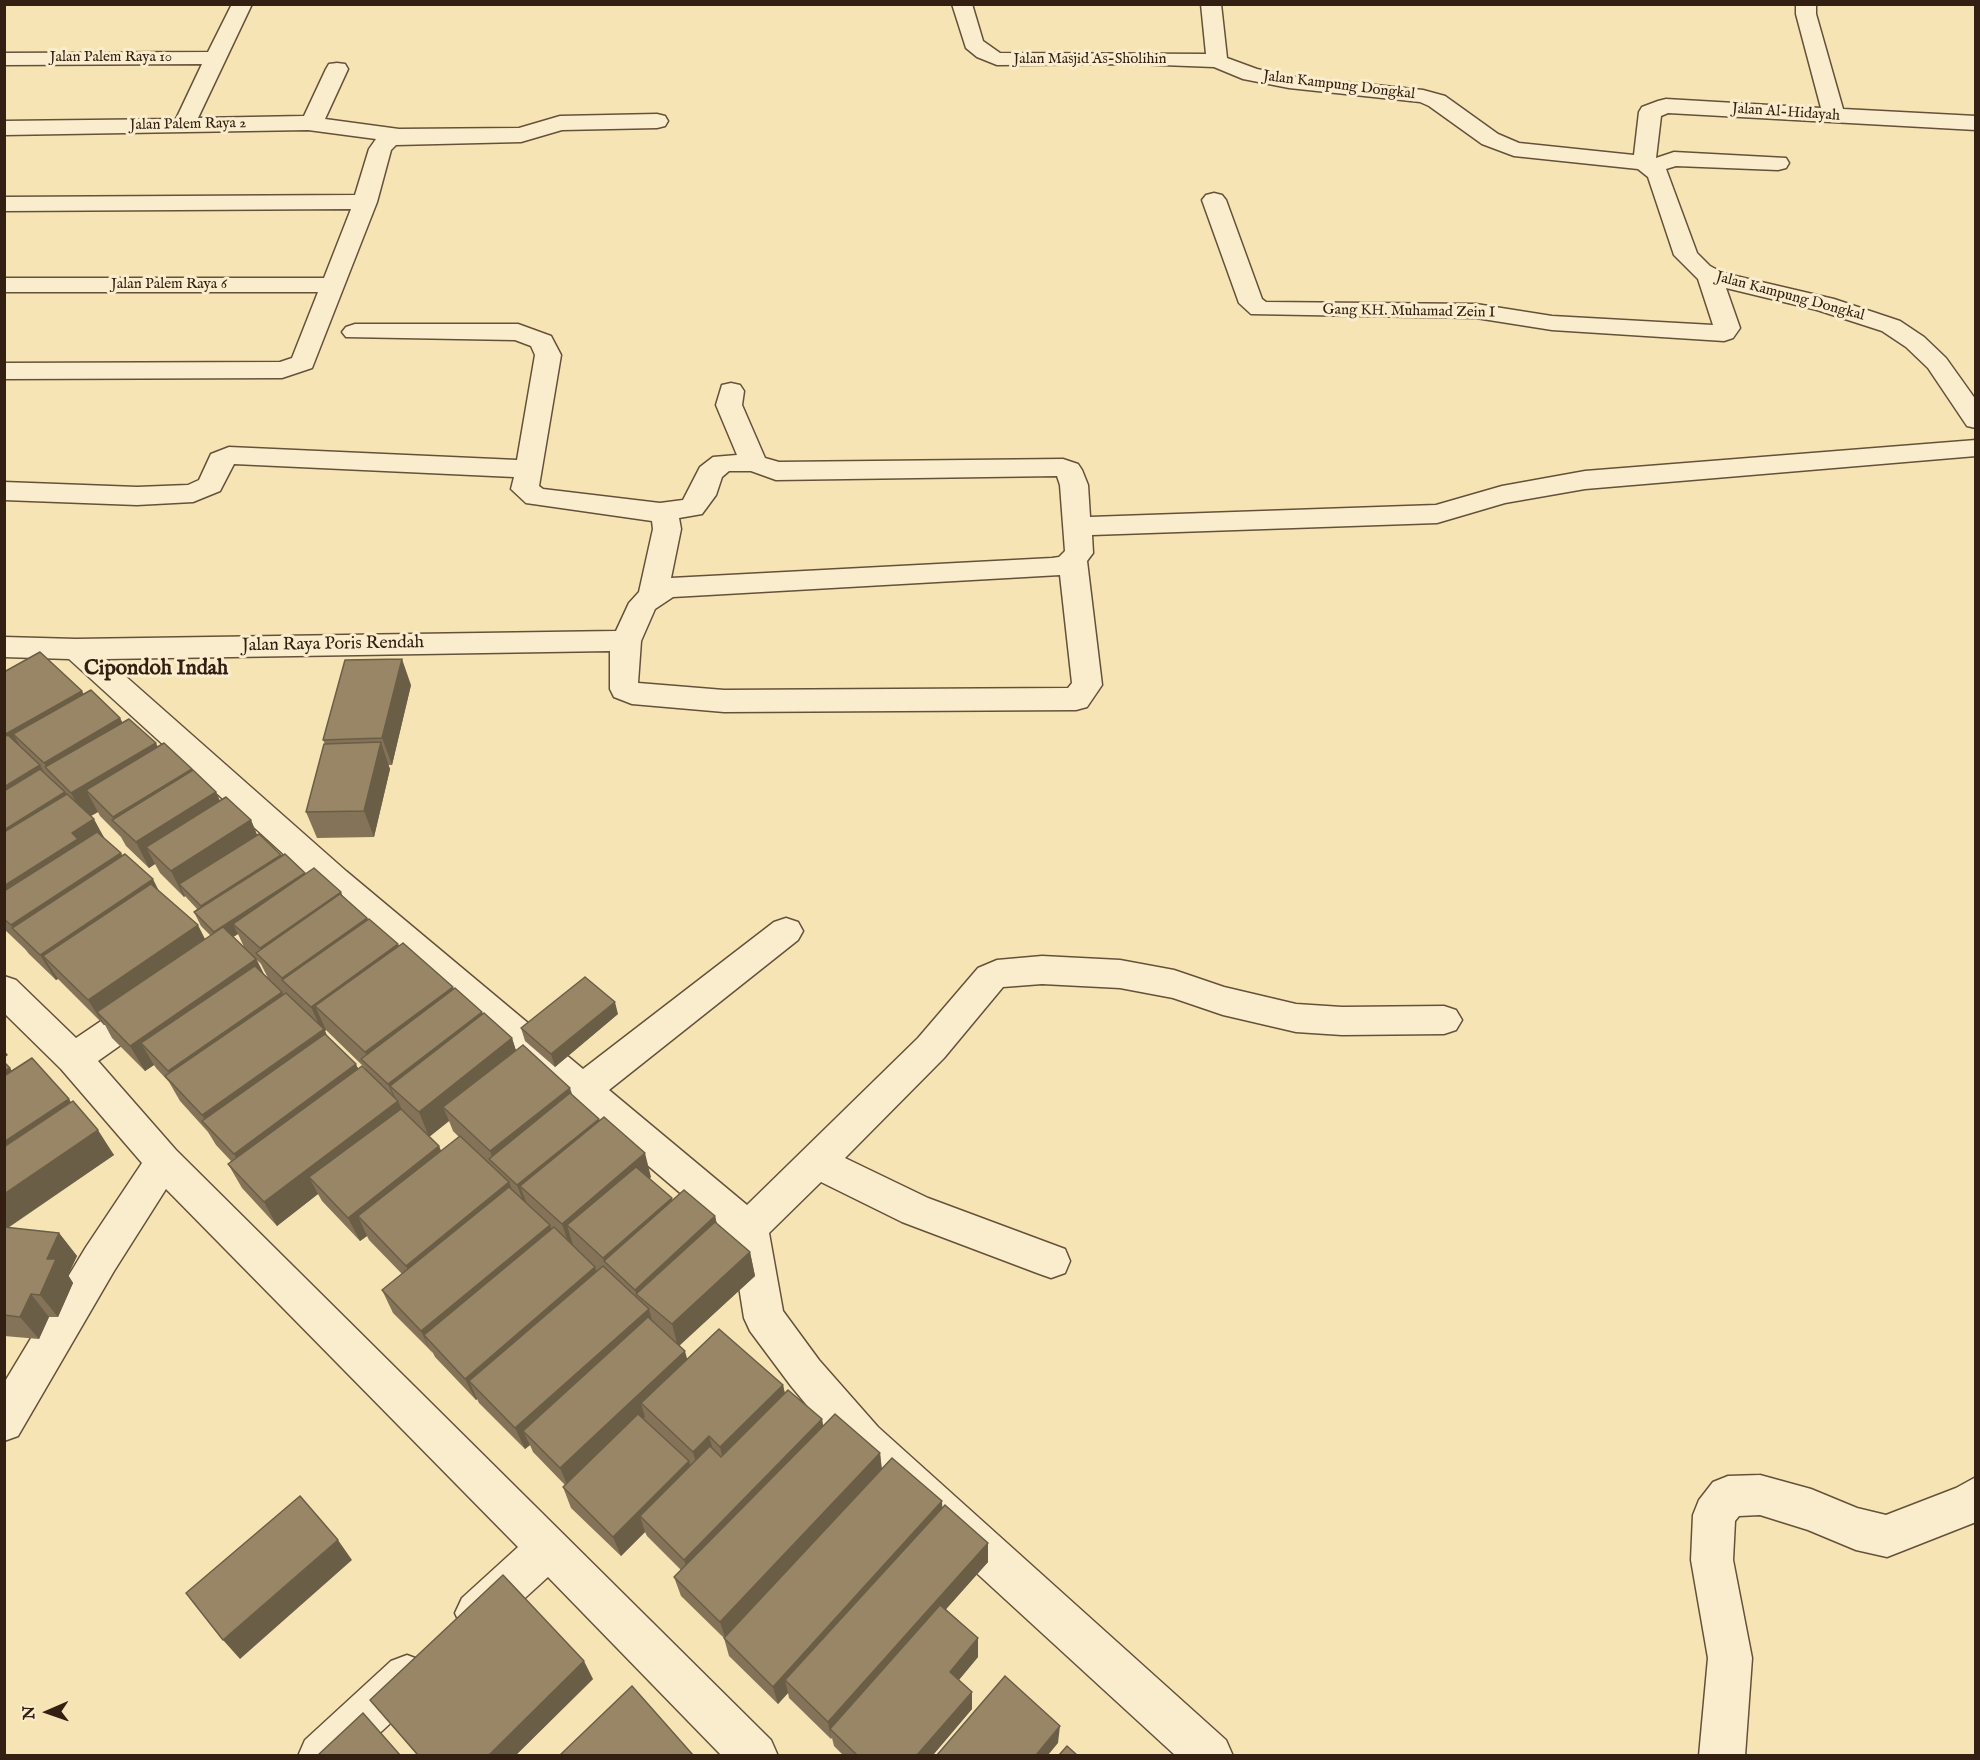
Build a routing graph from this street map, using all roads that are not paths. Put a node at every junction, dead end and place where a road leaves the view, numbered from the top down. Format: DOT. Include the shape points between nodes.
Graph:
graph roads {
  1 [pos="242,4"];
  2 [pos="962,4"];
  3 [pos="1211,4"];
  4 [pos="1806,4"];
  5 [pos="218,58"];
  6 [pos="4,59"];
  7 [pos="1217,61"];
  8 [pos="337,69"];
  9 [pos="1834,117"];
  10 [pos="657,121"];
  11 [pos="308,123"];
  12 [pos="1976,123"];
  13 [pos="183,126"];
  14 [pos="4,128"];
  15 [pos="399,136"];
  16 [pos="1778,163"];
  17 [pos="1648,165"];
  18 [pos="1214,200"];
  19 [pos="365,202"];
  20 [pos="4,204"];
  21 [pos="1709,275"];
  22 [pos="4,285"];
  23 [pos="334,285"];
  24 [pos="355,332"];
  25 [pos="4,370"];
  26 [pos="731,391"];
  27 [pos="1976,420"];
  28 [pos="1976,448"];
  29 [pos="754,463"];
  30 [pos="528,469"];
  31 [pos="4,490"];
  32 [pos="660,512"];
  33 [pos="1076,527"];
  34 [pos="1073,560"];
  35 [pos="653,595"];
  36 [pos="626,641"];
  37 [pos="4,647"];
  38 [pos="76,649"];
  39 [pos="334,880"];
  40 [pos="305,900"];
  41 [pos="786,931"];
  42 [pos="4,990"];
  43 [pos="170,992"];
  44 [pos="1444,1020"];
  45 [pos="74,1059"];
  46 [pos="582,1090"];
  47 [pos="163,1161"];
  48 [pos="818,1163"];
  49 [pos="748,1223"];
  50 [pos="1051,1261"];
  51 [pos="4,1422"];
  52 [pos="1976,1497"];
  53 [pos="548,1548"];
  54 [pos="321,1755"];
  55 [pos="755,1755"];
  56 [pos="1210,1755"];
  57 [pos="1722,1755"];
  1 -- 5 [label="street"];
  2 -- 7 [label="street, Jalan Masjid As-Sholihin" via="973,44 997,59"];
  3 -- 7 [label="street"];
  4 -- 9 [label="street"];
  5 -- 6 [label="street, Jalan Palem Raya 10"];
  5 -- 13 [label="street"];
  7 -- 17 [label="street, Jalan Kampung Dongkal" via="1289,82 1423,96 1437,101 1490,139 1514,149"];
  8 -- 11 [label="street" via="314,120"];
  9 -- 12 [label="street, Jalan Al-Hidayah"];
  9 -- 17 [label="street, Jalan Al-Hidayah" via="1666,106 1650,112"];
  10 -- 15 [label="street, Jalan Palem Raya 2" via="560,123 521,135"];
  11 -- 13 [label="street, Jalan Palem Raya 2"];
  11 -- 15 [label="street, Jalan Palem Raya 2"];
  13 -- 14 [label="street, Jalan Palem Raya 2"];
  15 -- 19 [label="street" via="380,149"];
  16 -- 17 [label="street" via="1674,159"];
  17 -- 21 [label="street, Jalan Kampung Dongkal" via="1658,174 1686,255"];
  18 -- 21 [label="street, Gang KH. Muhamad Zein I" via="1251,303 1260,309 1476,311 1552,323 1724,333 1727,328"];
  19 -- 20 [label="street"];
  19 -- 23 [label="street"];
  21 -- 27 [label="street, Jalan Kampung Dongkal" via="1825,304 1891,326 1936,363"];
  22 -- 23 [label="street, Jalan Palem Raya 6"];
  23 -- 25 [label="street" via="303,363 282,370"];
  24 -- 30 [label="street" via="518,332 542,341 548,355"];
  26 -- 29 [label="street" via="729,405"];
  28 -- 33 [label="street" via="1585,480 1502,495 1437,514"];
  29 -- 32 [label="street" via="723,463 710,473 692,508"];
  29 -- 33 [label="street" via="776,471 823,472 1056,466 1068,470 1071,477"];
  30 -- 31 [label="street" via="229,455 221,460 210,485 193,492 137,495"];
  30 -- 32 [label="street" via="525,489 536,496"];
  32 -- 35 [label="street" via="667,529"];
  33 -- 34 [label="street" via="1079,553"];
  34 -- 35 [label="street" via="1059,566 1029,569 679,586"];
  34 -- 36 [label="street" via="1087,685 1076,699 665,698 625,689"];
  35 -- 36 [label="street" via="643,603"];
  36 -- 38 [label="street, Jalan Raya Poris Rendah"];
  37 -- 38 [label="street, Jalan Raya Poris Rendah"];
  38 -- 39 [label="street"];
  39 -- 40 [label="street"];
  39 -- 46 [label="street"];
  41 -- 46 [label="street"];
  42 -- 45 [label="street"];
  43 -- 45 [label="street"];
  44 -- 48 [label="street" via="1296,1018 1223,1001 1174,984 1120,974 1042,970 997,974"];
  45 -- 47 [label="street"];
  46 -- 49 [label="street" via="735,1220"];
  47 -- 51 [label="street"];
  47 -- 53 [label="street"];
  48 -- 49 [label="street" via="760,1219"];
  48 -- 50 [label="street" via="915,1210"];
  49 -- 56 [label="street" via="764,1318 863,1441"];
  52 -- 57 [label="street" via="1969,1504 1887,1536 1856,1529 1760,1494 1728,1496 1714,1515 1712,1560 1730,1658"];
  53 -- 54 [label="street"];
  53 -- 55 [label="street"];
}
